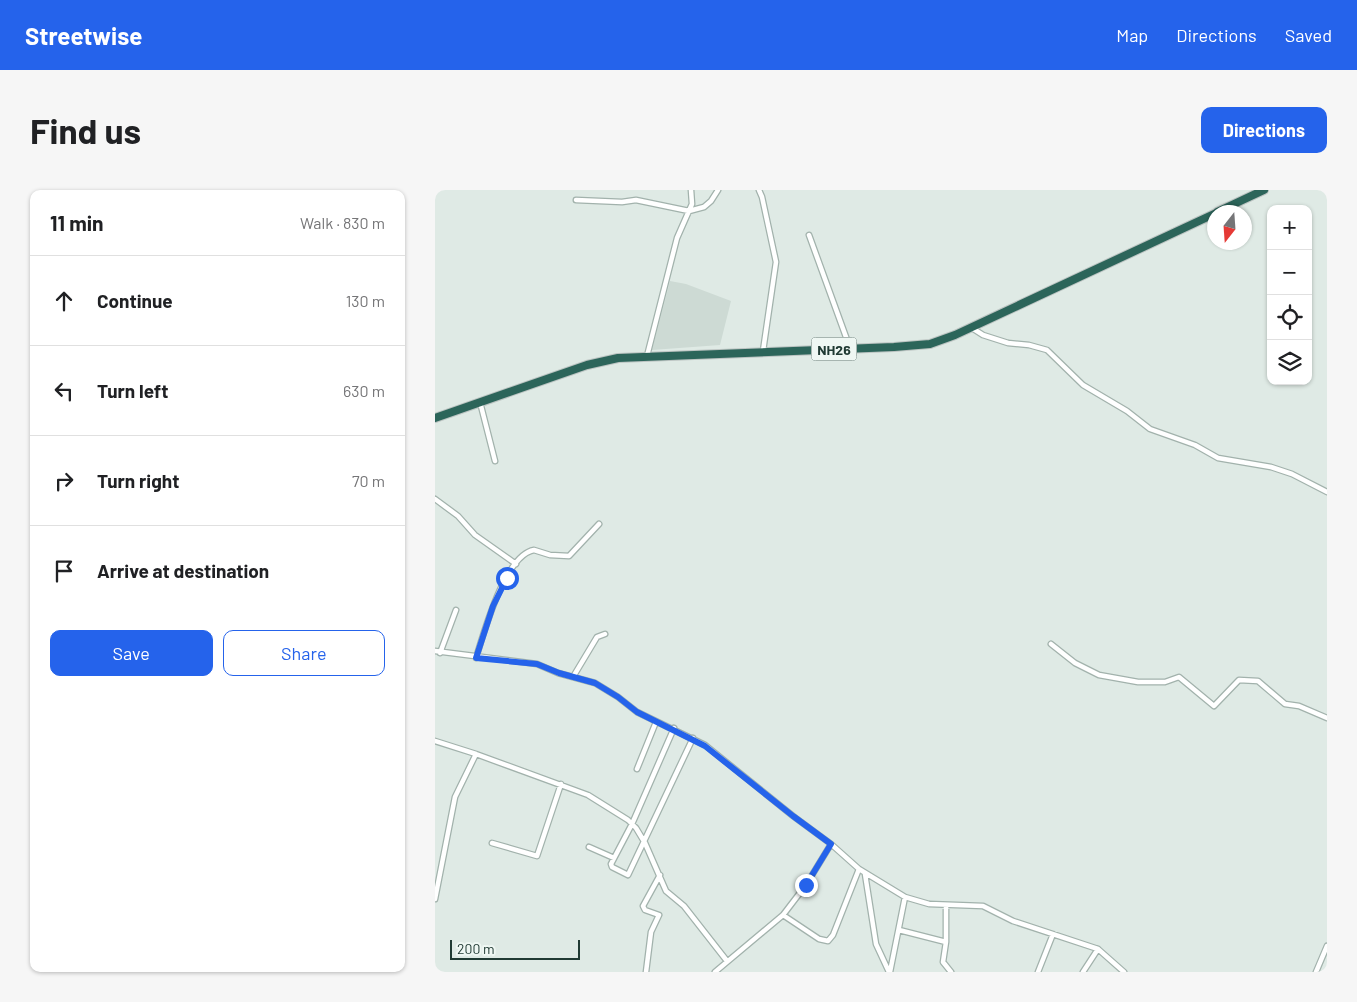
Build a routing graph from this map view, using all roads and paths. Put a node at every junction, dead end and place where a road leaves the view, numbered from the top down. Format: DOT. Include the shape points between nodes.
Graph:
graph roads {
  1 [pos="691,190"];
  2 [pos="718,190"];
  3 [pos="759,190"];
  4 [pos="1264,190"];
  5 [pos="576,200"];
  6 [pos="1233,205"];
  7 [pos="689,211"];
  8 [pos="1207,217"];
  9 [pos="809,235"];
  10 [pos="971,328"];
  11 [pos="850,348"];
  12 [pos="763,351"];
  13 [pos="647,356"];
  14 [pos="480,402"];
  15 [pos="435,418"];
  16 [pos="495,461"];
  17 [pos="1327,492"];
  18 [pos="435,499"];
  19 [pos="599,524"];
  20 [pos="516,564"];
  21 [pos="456,610"];
  22 [pos="605,634"];
  23 [pos="1051,644"];
  24 [pos="437,652"];
  25 [pos="476,658"];
  26 [pos="573,677"];
  27 [pos="1327,718"];
  28 [pos="656,722"];
  29 [pos="674,728"];
  30 [pos="693,738"];
  31 [pos="435,741"];
  32 [pos="476,754"];
  33 [pos="637,769"];
  34 [pos="561,784"];
  35 [pos="632,824"];
  36 [pos="645,842"];
  37 [pos="492,843"];
  38 [pos="831,844"];
  39 [pos="589,847"];
  40 [pos="614,858"];
  41 [pos="859,869"];
  42 [pos="660,874"];
  43 [pos="865,874"];
  44 [pos="905,897"];
  45 [pos="435,899"];
  46 [pos="946,905"];
  47 [pos="783,915"];
  48 [pos="899,930"];
  49 [pos="1053,934"];
  50 [pos="946,942"];
  51 [pos="1327,946"];
  52 [pos="1098,949"];
  53 [pos="727,961"];
  54 [pos="646,972"];
  55 [pos="715,972"];
  56 [pos="890,972"];
  57 [pos="951,972"];
  58 [pos="1038,972"];
  59 [pos="1083,972"];
  60 [pos="1124,972"];
  61 [pos="1316,972"];
  1 -- 7 [label="street"];
  2 -- 7 [label="street" via="704,207"];
  3 -- 12 [label="street" via="776,262"];
  4 -- 6 [label="highway, NH26"];
  5 -- 7 [label="street" via="636,200"];
  7 -- 13 [label="street" via="677,238"];
  8 -- 10 [label="highway, NH26"];
  9 -- 11 [label="street"];
  10 -- 11 [label="highway, NH26" via="918,346"];
  10 -- 17 [label="street" via="1008,343 1047,350 1083,385 1151,429 1195,445 1218,458 1292,474"];
  11 -- 12 [label="highway, NH26"];
  12 -- 13 [label="highway, NH26"];
  13 -- 14 [label="highway, NH26" via="598,361"];
  14 -- 15 [label="highway, NH26"];
  14 -- 16 [label="street"];
  18 -- 20 [label="street" via="458,516 475,535"];
  19 -- 20 [label="street" via="569,556 535,550 521,556"];
  20 -- 25 [label="street" via="493,606"];
  21 -- 24 [label="street"];
  22 -- 26 [label="street" via="597,637"];
  23 -- 27 [label="street" via="1075,663 1099,675 1138,682 1165,682 1179,677 1214,706 1239,680 1258,681 1285,704 1299,706"];
  24 -- 25 [label="street"];
  25 -- 26 [label="street" via="537,664"];
  26 -- 28 [label="street" via="595,683"];
  28 -- 29 [label="street"];
  28 -- 33 [label="street"];
  29 -- 30 [label="street"];
  29 -- 35 [label="street"];
  30 -- 36 [label="street"];
  30 -- 38 [label="street"];
  31 -- 32 [label="street"];
  32 -- 34 [label="street"];
  32 -- 45 [label="street" via="455,797"];
  34 -- 35 [label="street" via="588,794"];
  34 -- 37 [label="street" via="537,856"];
  35 -- 36 [label="street"];
  35 -- 40 [label="street"];
  36 -- 40 [label="street" via="628,876 612,867"];
  36 -- 42 [label="street"];
  38 -- 41 [label="street"];
  38 -- 47 [label="street"];
  39 -- 40 [label="street"];
  41 -- 43 [label="street"];
  41 -- 47 [label="street" via="828,941 819,939"];
  42 -- 53 [label="street" via="665,891 684,906"];
  42 -- 54 [label="street" via="643,906 645,910 659,915 651,932"];
  43 -- 44 [label="street"];
  43 -- 56 [label="street" via="876,944"];
  44 -- 46 [label="street"];
  44 -- 48 [label="street"];
  46 -- 49 [label="street" via="983,906 1013,921"];
  46 -- 50 [label="street"];
  47 -- 53 [label="street"];
  48 -- 50 [label="street"];
  48 -- 56 [label="street"];
  49 -- 52 [label="street"];
  49 -- 58 [label="street"];
  50 -- 57 [label="street" via="943,962"];
  51 -- 61 [label="street"];
  52 -- 59 [label="street"];
  52 -- 60 [label="street"];
  53 -- 55 [label="street"];
}
